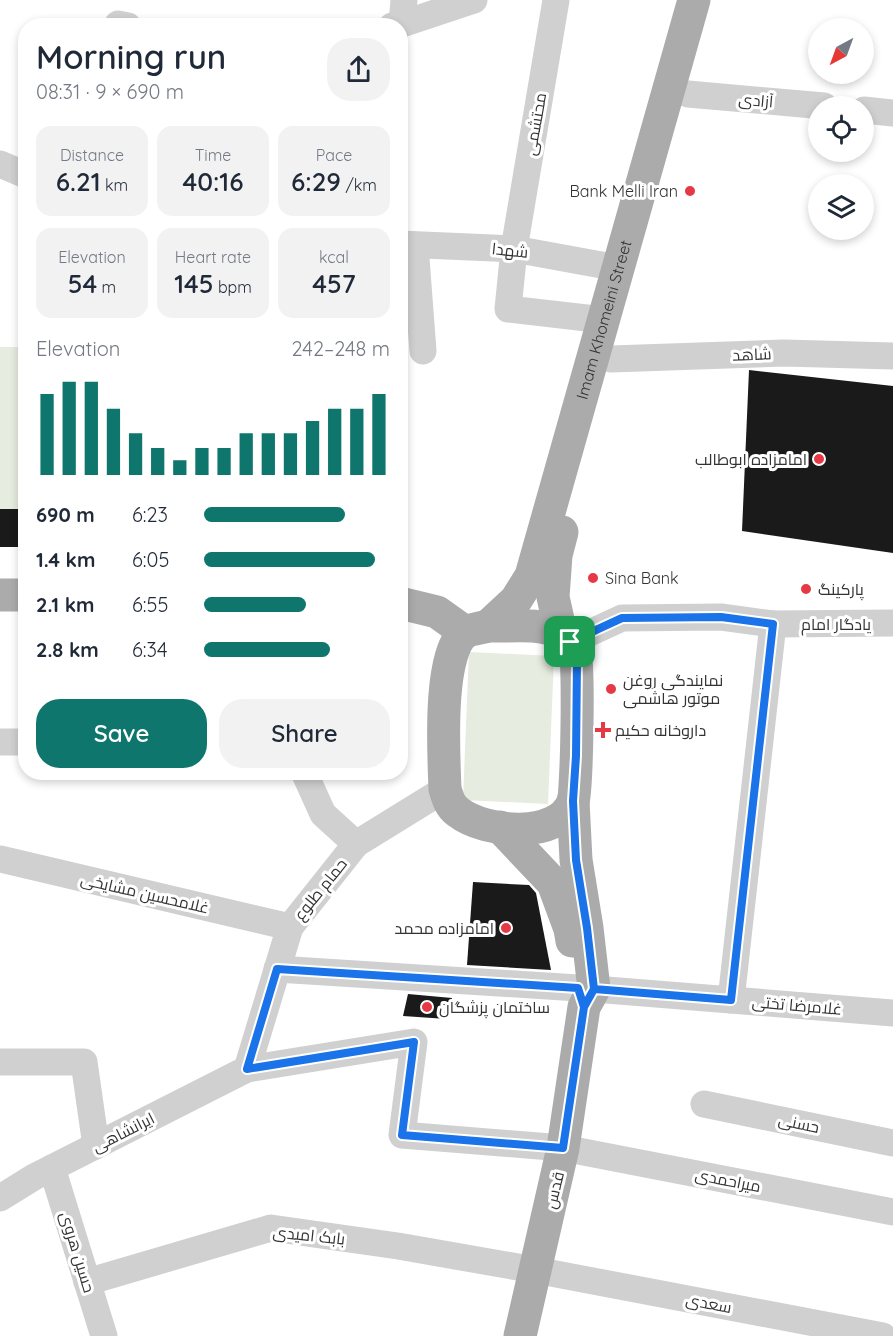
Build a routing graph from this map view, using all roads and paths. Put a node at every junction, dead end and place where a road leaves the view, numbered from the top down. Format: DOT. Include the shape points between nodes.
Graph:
graph roads {
  1 [pos="474,0"];
  2 [pos="556,0"];
  3 [pos="694,0"];
  4 [pos="713,0"];
  5 [pos="399,17"];
  6 [pos="688,94"];
  7 [pos="808,105"];
  8 [pos="874,111"];
  9 [pos="893,113"];
  10 [pos="0,164"];
  11 [pos="18,172"];
  12 [pos="408,244"];
  13 [pos="514,249"];
  14 [pos="618,268"];
  15 [pos="604,320"];
  16 [pos="423,351"];
  17 [pos="893,356"];
  18 [pos="611,358"];
  19 [pos="0,595"];
  20 [pos="18,595"];
  21 [pos="408,605"];
  22 [pos="893,623"];
  23 [pos="773,624"];
  24 [pos="477,629"];
  25 [pos="565,638"];
  26 [pos="0,742"];
  27 [pos="18,742"];
  28 [pos="308,780"];
  29 [pos="445,789"];
  30 [pos="573,801"];
  31 [pos="500,827"];
  32 [pos="356,844"];
  33 [pos="0,859"];
  34 [pos="290,927"];
  35 [pos="277,969"];
  36 [pos="585,995"];
  37 [pos="731,1000"];
  38 [pos="893,1003"];
  39 [pos="893,1013"];
  40 [pos="0,1062"];
  41 [pos="247,1069"];
  42 [pos="704,1104"];
  43 [pos="893,1143"];
  44 [pos="96,1146"];
  45 [pos="563,1148"];
  46 [pos="52,1168"];
  47 [pos="0,1198"];
  48 [pos="893,1212"];
  49 [pos="535,1270"];
  50 [pos="87,1282"];
  51 [pos="104,1336"];
  52 [pos="520,1336"];
  53 [pos="883,1336"];
  1 -- 5 [label="street"];
  2 -- 13 [label="street, محتشمی"];
  3 -- 14 [label="main road, Imam Khomeini Street"];
  4 -- 6 [label="main road, Imam Khomeini Street"];
  6 -- 7 [label="street, آزادی"];
  6 -- 18 [label="main road, Imam Khomeini Street"];
  8 -- 9 [label="street"];
  10 -- 11 [label="street"];
  12 -- 13 [label="street, شهدا"];
  12 -- 16 [label="street"];
  13 -- 14 [label="street, شهدا"];
  13 -- 15 [label="street, محتشمی" via="508,309"];
  14 -- 15 [label="main road, Imam Khomeini Street"];
  15 -- 24 [label="main road, Imam Khomeini Street" via="531,576 516,600"];
  17 -- 18 [label="street, شاهد" via="784,353"];
  18 -- 25 [label="main road, Imam Khomeini Street" via="586,436 556,555 553,597"];
  19 -- 20 [label="main road"];
  21 -- 24 [label="main road"];
  22 -- 23 [label="street, یادگار امام"];
  23 -- 25 [label="street, یادگار امام" via="721,617 622,618"];
  23 -- 37 [label="street"];
  24 -- 25 [label="main road" via="540,627"];
  24 -- 29 [label="main road" via="456,644 450,658 445,683"];
  25 -- 30 [label="main road" via="577,661"];
  26 -- 27 [label="street"];
  28 -- 32 [label="street" via="323,814"];
  29 -- 31 [label="main road" via="450,804 460,814 483,825"];
  29 -- 32 [label="street, حمام طلوع"];
  30 -- 31 [label="main road" via="561,818 547,826"];
  30 -- 36 [label="main road, قدس" via="576,860 587,928"];
  31 -- 36 [label="main road, قدس" via="553,883 570,929"];
  32 -- 34 [label="street, حمام طلوع"];
  33 -- 34 [label="street, غلامحسین مشایخی"];
  34 -- 35 [label="street, حمام طلوع"];
  35 -- 36 [label="street, غلامرضا تختی"];
  35 -- 41 [label="street, حمام طلوع"];
  36 -- 37 [label="street, غلامرضا تختی"];
  36 -- 45 [label="main road, قدس"];
  37 -- 39 [label="street, غلامرضا تختی"];
  38 -- 39 [label="street"];
  40 -- 44 [label="street" via="84,1062"];
  41 -- 44 [label="street, ایرانشاهی"];
  41 -- 45 [label="street, ایرانشاهی" via="414,1042 402,1135"];
  42 -- 43 [label="street, حسنی"];
  44 -- 46 [label="street, ایرانشاهی"];
  45 -- 48 [label="street, میراحمدی"];
  45 -- 49 [label="main road, قدس"];
  46 -- 47 [label="street, ایرانشاهی"];
  46 -- 50 [label="street, حسین هروی"];
  49 -- 50 [label="street, بابک امیدی" via="271,1228"];
  49 -- 52 [label="main road, قدس"];
  49 -- 53 [label="street, سعدی"];
  50 -- 51 [label="street, حسین هروی"];
}
